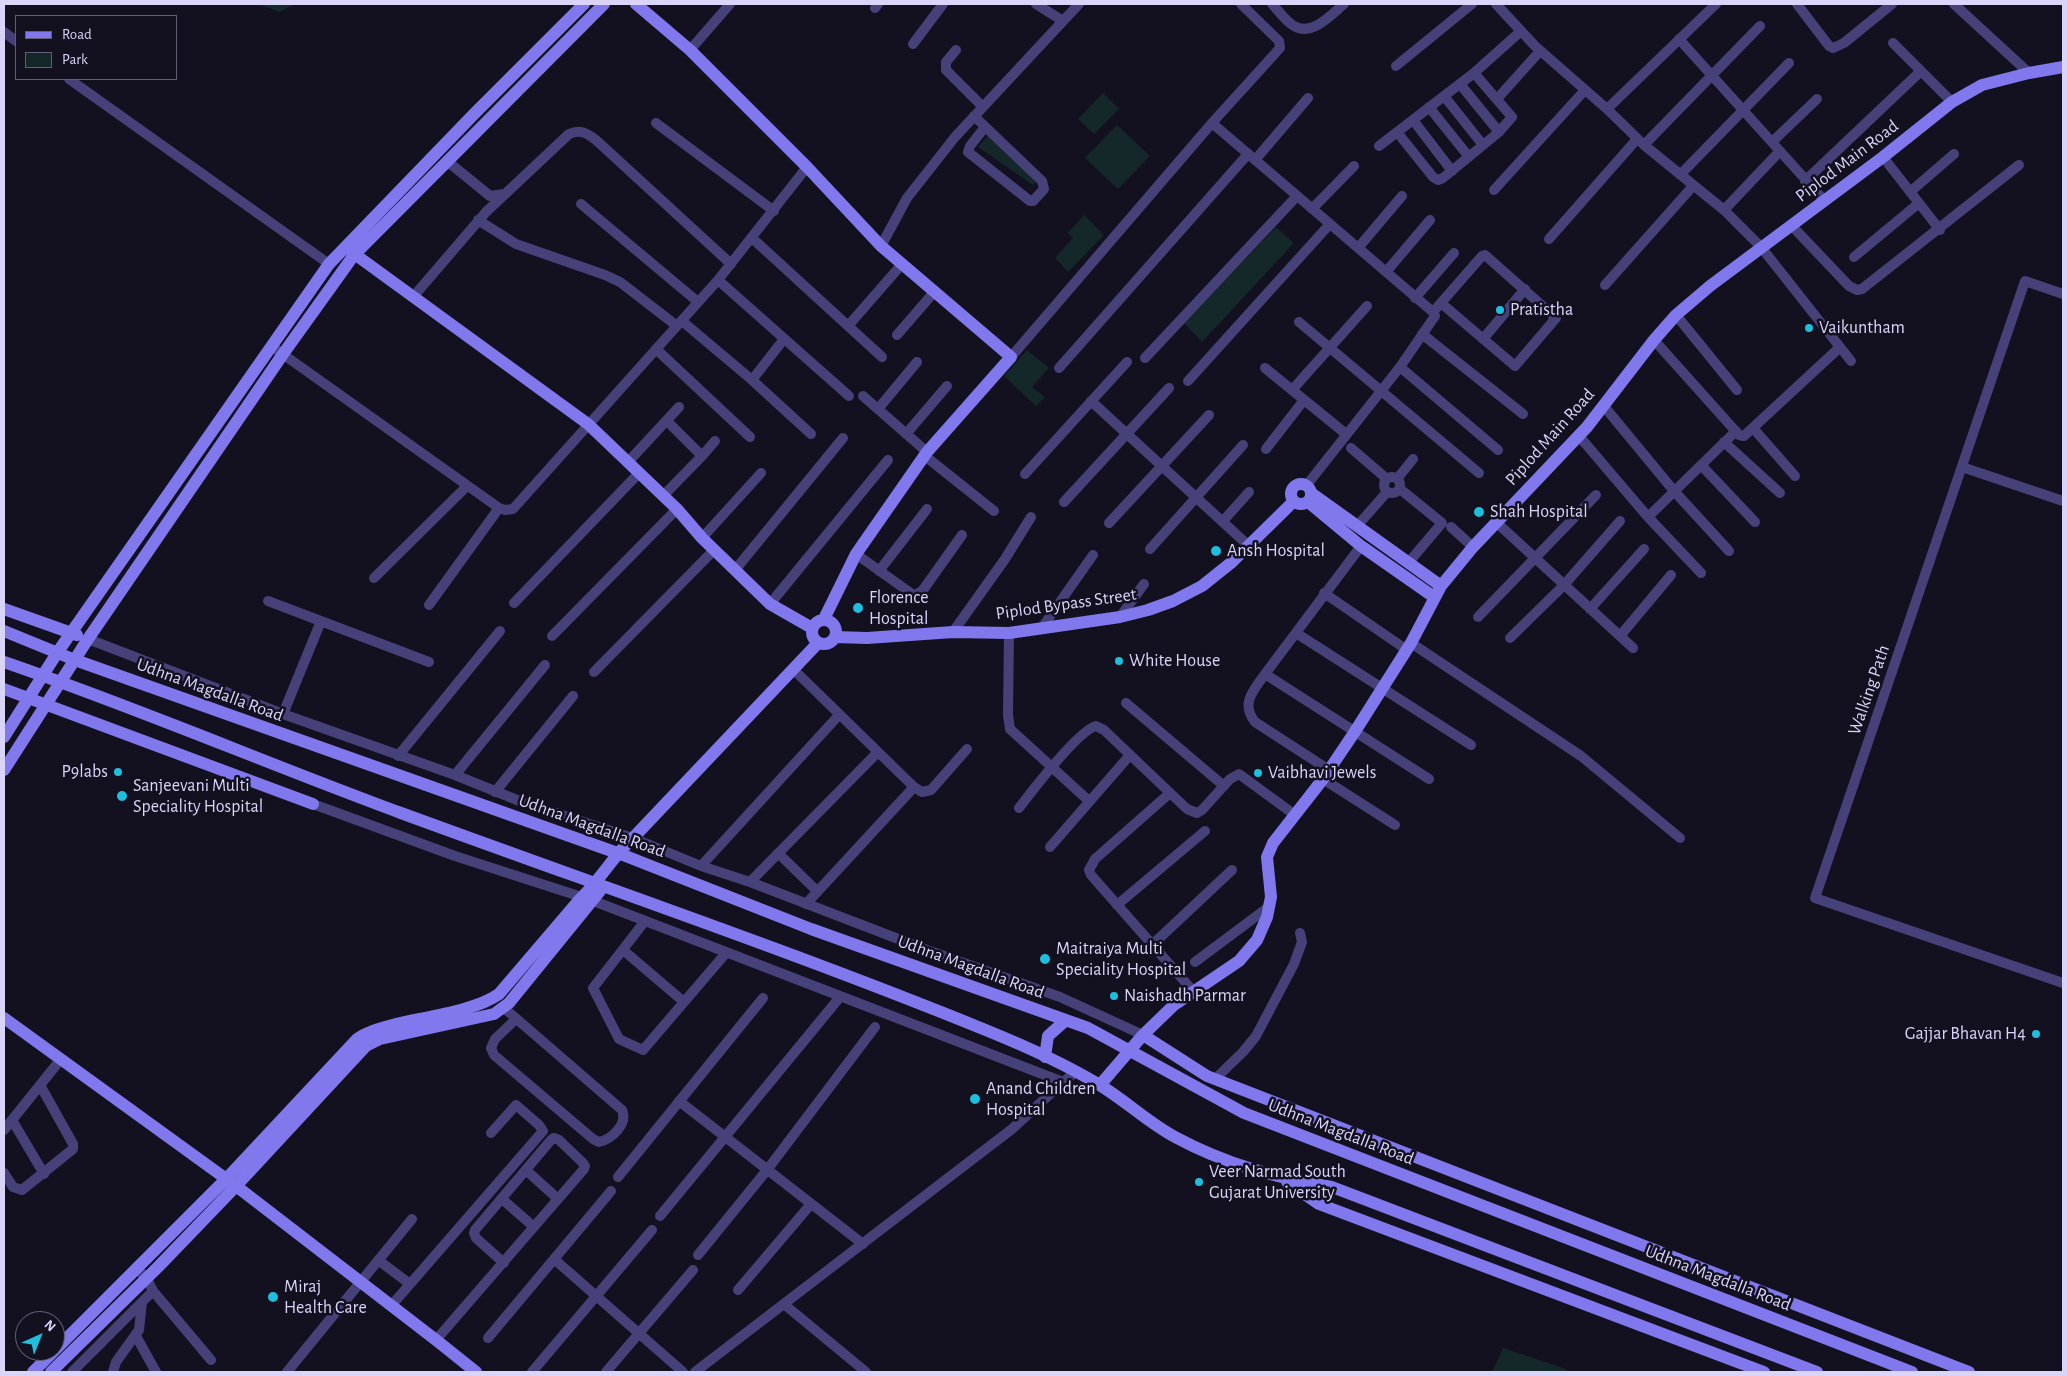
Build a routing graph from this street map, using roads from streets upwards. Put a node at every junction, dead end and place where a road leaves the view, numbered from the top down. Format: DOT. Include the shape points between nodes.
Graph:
graph roads {
  1 [pos="584,4"];
  2 [pos="604,4"];
  3 [pos="636,4"];
  4 [pos="730,4"];
  5 [pos="944,4"];
  6 [pos="1036,4"];
  7 [pos="1078,4"];
  8 [pos="1241,4"];
  9 [pos="1272,4"];
  10 [pos="1344,4"];
  11 [pos="1472,4"];
  12 [pos="1496,4"];
  13 [pos="1716,4"];
  14 [pos="1892,4"];
  15 [pos="1954,4"];
  16 [pos="1802,6"];
  17 [pos="1063,21"];
  18 [pos="1760,26"];
  19 [pos="1521,31"];
  20 [pos="4,32"];
  21 [pos="15,40"];
  22 [pos="1679,40"];
  23 [pos="1893,43"];
  24 [pos="913,44"];
  25 [pos="690,50"];
  26 [pos="956,50"];
  27 [pos="1540,51"];
  28 [pos="1789,63"];
  29 [pos="1396,66"];
  30 [pos="2063,67"];
  31 [pos="1921,72"];
  32 [pos="1474,73"];
  33 [pos="2029,73"];
  34 [pos="1712,75"];
  35 [pos="70,80"];
  36 [pos="1460,84"];
  37 [pos="1585,90"];
  38 [pos="1444,96"];
  39 [pos="1308,98"];
  40 [pos="1497,100"];
  41 [pos="1817,100"];
  42 [pos="1952,102"];
  43 [pos="983,107"];
  44 [pos="1429,107"];
  45 [pos="1607,109"];
  46 [pos="1743,110"];
  47 [pos="974,116"];
  48 [pos="1413,120"];
  49 [pos="656,123"];
  50 [pos="1212,123"];
  51 [pos="985,127"];
  52 [pos="1397,132"];
  53 [pos="1499,132"];
  54 [pos="1641,142"];
  55 [pos="1772,142"];
  56 [pos="1483,145"];
  57 [pos="1378,146"];
  58 [pos="1780,152"];
  59 [pos="1954,154"];
  60 [pos="1251,157"];
  61 [pos="1469,157"];
  62 [pos="1883,157"];
  63 [pos="447,161"];
  64 [pos="2019,165"];
  65 [pos="1354,166"];
  66 [pos="807,167"];
  67 [pos="1452,170"];
  68 [pos="1680,175"];
  69 [pos="1805,180"];
  70 [pos="1693,186"];
  71 [pos="1494,190"];
  72 [pos="1910,192"];
  73 [pos="504,194"];
  74 [pos="1297,196"];
  75 [pos="1402,196"];
  76 [pos="1824,200"];
  77 [pos="1919,203"];
  78 [pos="582,204"];
  79 [pos="1312,209"];
  80 [pos="774,210"];
  81 [pos="1724,210"];
  82 [pos="478,220"];
  83 [pos="1430,220"];
  84 [pos="1329,225"];
  85 [pos="1791,225"];
  86 [pos="1940,230"];
  87 [pos="752,238"];
  88 [pos="1549,239"];
  89 [pos="881,246"];
  90 [pos="1762,247"];
  91 [pos="1358,248"];
  92 [pos="349,251"];
  93 [pos="1454,253"];
  94 [pos="1854,257"];
  95 [pos="329,264"];
  96 [pos="731,264"];
  97 [pos="902,264"];
  98 [pos="1386,272"];
  99 [pos="718,280"];
  100 [pos="1604,285"];
  101 [pos="1524,290"];
  102 [pos="935,291"];
  103 [pos="2063,294"];
  104 [pos="413,297"];
  105 [pos="1415,298"];
  106 [pos="698,302"];
  107 [pos="1441,303"];
  108 [pos="1367,306"];
  109 [pos="1433,312"];
  110 [pos="1676,314"];
  111 [pos="1299,322"];
  112 [pos="680,324"];
  113 [pos="848,326"];
  114 [pos="1422,334"];
  115 [pos="897,335"];
  116 [pos="784,339"];
  117 [pos="1482,339"];
  118 [pos="1654,340"];
  119 [pos="1329,348"];
  120 [pos="1839,348"];
  121 [pos="656,349"];
  122 [pos="277,350"];
  123 [pos="882,357"];
  124 [pos="1012,357"];
  125 [pos="1146,358"];
  126 [pos="1851,361"];
  127 [pos="917,362"];
  128 [pos="1126,362"];
  129 [pos="1400,367"];
  130 [pos="1059,368"];
  131 [pos="1265,368"];
  132 [pos="752,380"];
  133 [pos="1188,381"];
  134 [pos="947,386"];
  135 [pos="1169,388"];
  136 [pos="1292,390"];
  137 [pos="1381,390"];
  138 [pos="1737,390"];
  139 [pos="849,396"];
  140 [pos="863,396"];
  141 [pos="1304,400"];
  142 [pos="1091,401"];
  143 [pos="1603,405"];
  144 [pos="680,408"];
  145 [pos="878,409"];
  146 [pos="1524,414"];
  147 [pos="1208,415"];
  148 [pos="666,421"];
  149 [pos="588,424"];
  150 [pos="1753,428"];
  151 [pos="1736,431"];
  152 [pos="811,434"];
  153 [pos="906,434"];
  154 [pos="1127,434"];
  155 [pos="1346,434"];
  156 [pos="1579,436"];
  157 [pos="750,438"];
  158 [pos="843,438"];
  159 [pos="715,441"];
  160 [pos="1724,442"];
  161 [pos="1243,446"];
  162 [pos="1351,448"];
  163 [pos="1266,449"];
  164 [pos="1498,450"];
  165 [pos="926,454"];
  166 [pos="702,456"];
  167 [pos="1413,459"];
  168 [pos="888,460"];
  169 [pos="628,462"];
  170 [pos="1162,465"];
  171 [pos="1701,465"];
  172 [pos="1962,466"];
  173 [pos="639,473"];
  174 [pos="761,473"];
  175 [pos="1478,473"];
  176 [pos="1026,474"];
  177 [pos="1796,476"];
  178 [pos="1395,482"];
  179 [pos="467,486"];
  180 [pos="1674,491"];
  181 [pos="1249,492"];
  182 [pos="1780,493"];
  183 [pos="1308,494"];
  184 [pos="1596,495"];
  185 [pos="663,496"];
  186 [pos="1197,497"];
  187 [pos="1294,501"];
  188 [pos="2063,501"];
  189 [pos="1064,502"];
  190 [pos="499,508"];
  191 [pos="927,509"];
  192 [pos="677,510"];
  193 [pos="994,511"];
  194 [pos="1032,517"];
  195 [pos="1648,517"];
  196 [pos="1223,521"];
  197 [pos="1620,521"];
  198 [pos="1496,522"];
  199 [pos="1755,522"];
  200 [pos="1109,523"];
  201 [pos="1358,525"];
  202 [pos="1451,527"];
  203 [pos="962,534"];
  204 [pos="702,538"];
  205 [pos="1249,546"];
  206 [pos="1361,546"];
  207 [pos="1473,547"];
  208 [pos="1150,548"];
  209 [pos="1644,549"];
  210 [pos="714,550"];
  211 [pos="1729,551"];
  212 [pos="856,554"];
  213 [pos="1093,555"];
  214 [pos="1534,558"];
  215 [pos="1409,562"];
  216 [pos="735,570"];
  217 [pos="879,571"];
  218 [pos="1701,573"];
  219 [pos="1671,576"];
  220 [pos="374,578"];
  221 [pos="1144,584"];
  222 [pos="1564,585"];
  223 [pos="1437,591"];
  224 [pos="1324,593"];
  225 [pos="268,601"];
  226 [pos="514,603"];
  227 [pos="770,604"];
  228 [pos="429,605"];
  229 [pos="4,609"];
  230 [pos="1590,609"];
  231 [pos="1120,617"];
  232 [pos="1478,617"];
  233 [pos="824,619"];
  234 [pos="321,621"];
  235 [pos="812,628"];
  236 [pos="1040,629"];
  237 [pos="4,631"];
  238 [pos="500,631"];
  239 [pos="953,632"];
  240 [pos="71,633"];
  241 [pos="1010,633"];
  242 [pos="1296,633"];
  243 [pos="552,636"];
  244 [pos="835,636"];
  245 [pos="1620,636"];
  246 [pos="1510,638"];
  247 [pos="88,640"];
  248 [pos="818,643"];
  249 [pos="1409,646"];
  250 [pos="1634,648"];
  251 [pos="57,653"];
  252 [pos="75,660"];
  253 [pos="4,662"];
  254 [pos="429,662"];
  255 [pos="545,665"];
  256 [pos="793,669"];
  257 [pos="594,672"];
  258 [pos="1265,674"];
  259 [pos="44,676"];
  260 [pos="61,682"];
  261 [pos="1381,688"];
  262 [pos="4,689"];
  263 [pos="573,696"];
  264 [pos="29,699"];
  265 [pos="1126,703"];
  266 [pos="45,705"];
  267 [pos="283,714"];
  268 [pos="839,714"];
  269 [pos="1354,733"];
  270 [pos="4,738"];
  271 [pos="1471,745"];
  272 [pos="967,749"];
  273 [pos="878,752"];
  274 [pos="1130,755"];
  275 [pos="398,756"];
  276 [pos="1052,766"];
  277 [pos="4,770"];
  278 [pos="455,775"];
  279 [pos="1326,775"];
  280 [pos="1430,780"];
  281 [pos="1224,786"];
  282 [pos="914,787"];
  283 [pos="495,792"];
  284 [pos="1170,793"];
  285 [pos="1090,801"];
  286 [pos="313,804"];
  287 [pos="1018,808"];
  288 [pos="1295,815"];
  289 [pos="1396,826"];
  290 [pos="1205,831"];
  291 [pos="634,838"];
  292 [pos="1680,838"];
  293 [pos="1050,847"];
  294 [pos="778,853"];
  295 [pos="620,854"];
  296 [pos="700,866"];
  297 [pos="1232,870"];
  298 [pos="750,882"];
  299 [pos="600,886"];
  300 [pos="817,892"];
  301 [pos="586,899"];
  302 [pos="806,904"];
  303 [pos="1116,905"];
  304 [pos="1270,906"];
  305 [pos="645,921"];
  306 [pos="1300,933"];
  307 [pos="1152,946"];
  308 [pos="623,950"];
  309 [pos="726,952"];
  310 [pos="1195,962"];
  311 [pos="2063,982"];
  312 [pos="1193,991"];
  313 [pos="840,996"];
  314 [pos="764,998"];
  315 [pos="684,1002"];
  316 [pos="504,1008"];
  317 [pos="4,1018"];
  318 [pos="516,1019"];
  319 [pos="1066,1020"];
  320 [pos="875,1027"];
  321 [pos="1143,1035"];
  322 [pos="1131,1051"];
  323 [pos="1045,1057"];
  324 [pos="61,1059"];
  325 [pos="1076,1072"];
  326 [pos="1215,1079"];
  327 [pos="1063,1082"];
  328 [pos="40,1085"];
  329 [pos="1100,1085"];
  330 [pos="679,1102"];
  331 [pos="12,1120"];
  332 [pos="4,1130"];
  333 [pos="491,1133"];
  334 [pos="725,1138"];
  335 [pos="526,1170"];
  336 [pos="767,1170"];
  337 [pos="4,1173"];
  338 [pos="44,1174"];
  339 [pos="618,1177"];
  340 [pos="1282,1179"];
  341 [pos="231,1182"];
  342 [pos="611,1191"];
  343 [pos="502,1198"];
  344 [pos="558,1198"];
  345 [pos="811,1204"];
  346 [pos="660,1216"];
  347 [pos="412,1219"];
  348 [pos="534,1227"];
  349 [pos="652,1230"];
  350 [pos="862,1244"];
  351 [pos="698,1255"];
  352 [pos="554,1259"];
  353 [pos="378,1260"];
  354 [pos="504,1263"];
  355 [pos="693,1270"];
  356 [pos="141,1273"];
  357 [pos="360,1282"];
  358 [pos="410,1284"];
  359 [pos="738,1290"];
  360 [pos="153,1291"];
  361 [pos="596,1296"];
  362 [pos="142,1302"];
  363 [pos="785,1305"];
  364 [pos="391,1306"];
  365 [pos="639,1334"];
  366 [pos="136,1336"];
  367 [pos="488,1338"];
  368 [pos="436,1340"];
  369 [pos="65,1341"];
  370 [pos="211,1360"];
  371 [pos="44,1361"];
  372 [pos="55,1368"];
  373 [pos="33,1372"];
  374 [pos="72,1372"];
  375 [pos="113,1372"];
  376 [pos="156,1372"];
  377 [pos="287,1372"];
  378 [pos="476,1372"];
  379 [pos="532,1372"];
  380 [pos="606,1372"];
  381 [pos="683,1372"];
  382 [pos="695,1372"];
  383 [pos="866,1372"];
  384 [pos="1764,1372"];
  385 [pos="1817,1372"];
  386 [pos="1912,1372"];
  387 [pos="1969,1372"];
  1 -- 92 [label="street"];
  2 -- 63 [label="street"];
  3 -- 25 [label="street"];
  4 -- 25 [label="street"];
  5 -- 24 [label="street"];
  6 -- 17 [label="street"];
  7 -- 17 [label="street"];
  8 -- 50 [label="street" via="1279,41 1280,48"];
  9 -- 10 [label="street" via="1290,23 1302,28 1322,23"];
  11 -- 29 [label="street"];
  12 -- 19 [label="street"];
  13 -- 22 [label="street"];
  14 -- 16 [label="street" via="1844,43 1833,48"];
  15 -- 33 [label="street"];
  17 -- 43 [label="street"];
  18 -- 34 [label="street"];
  19 -- 27 [label="street"];
  19 -- 32 [label="street"];
  20 -- 21 [label="street"];
  22 -- 34 [label="street"];
  22 -- 45 [label="street"];
  23 -- 31 [label="street"];
  25 -- 66 [label="street"];
  26 -- 43 [label="street" via="946,62 946,70"];
  27 -- 37 [label="street"];
  27 -- 40 [label="street"];
  28 -- 46 [label="street"];
  30 -- 33 [label="street, Piplod Main Road"];
  31 -- 42 [label="street"];
  31 -- 69 [label="street"];
  32 -- 36 [label="street"];
  32 -- 40 [label="street"];
  33 -- 42 [label="street, Piplod Main Road" via="1982,86"];
  34 -- 46 [label="street"];
  34 -- 54 [label="street"];
  35 -- 95 [label="street"];
  36 -- 38 [label="street"];
  36 -- 53 [label="street"];
  37 -- 45 [label="street"];
  37 -- 71 [label="street"];
  38 -- 44 [label="street"];
  38 -- 56 [label="street"];
  39 -- 60 [label="street"];
  40 -- 53 [label="street" via="1512,117"];
  41 -- 55 [label="street"];
  42 -- 62 [label="street, Piplod Main Road"];
  43 -- 47 [label="street"];
  44 -- 48 [label="street"];
  44 -- 61 [label="street"];
  45 -- 54 [label="street"];
  46 -- 55 [label="street"];
  46 -- 68 [label="street"];
  47 -- 51 [label="street"];
  47 -- 89 [label="street" via="907,198"];
  48 -- 52 [label="street"];
  48 -- 67 [label="street"];
  49 -- 80 [label="street"];
  50 -- 60 [label="street"];
  50 -- 124 [label="street"];
  51 -- 51 [label="street" via="1044,185 1033,201 968,152"];
  52 -- 57 [label="street"];
  52 -- 67 [label="street" via="1433,177 1438,180"];
  53 -- 56 [label="street"];
  54 -- 68 [label="street"];
  54 -- 88 [label="street"];
  55 -- 58 [label="street"];
  56 -- 61 [label="street"];
  58 -- 69 [label="street"];
  58 -- 81 [label="street"];
  59 -- 72 [label="street"];
  60 -- 74 [label="street"];
  60 -- 130 [label="street"];
  61 -- 67 [label="street"];
  62 -- 72 [label="street"];
  62 -- 76 [label="street, Piplod Main Road"];
  63 -- 73 [label="street" via="490,196"];
  63 -- 92 [label="street"];
  64 -- 86 [label="street"];
  65 -- 79 [label="street"];
  66 -- 80 [label="street"];
  66 -- 89 [label="street"];
  68 -- 70 [label="street"];
  69 -- 76 [label="street"];
  70 -- 81 [label="street"];
  70 -- 100 [label="street"];
  72 -- 77 [label="street"];
  73 -- 82 [label="street"];
  73 -- 96 [label="street" via="569,134 583,131"];
  74 -- 79 [label="street"];
  74 -- 125 [label="street"];
  75 -- 91 [label="street"];
  76 -- 85 [label="street, Piplod Main Road"];
  77 -- 86 [label="street"];
  77 -- 94 [label="street"];
  78 -- 106 [label="street"];
  79 -- 84 [label="street"];
  80 -- 87 [label="street"];
  81 -- 90 [label="street"];
  82 -- 104 [label="street"];
  82 -- 112 [label="street" via="516,244 620,282"];
  83 -- 98 [label="street"];
  84 -- 91 [label="street"];
  84 -- 133 [label="street"];
  85 -- 86 [label="street" via="1849,286 1857,290 1867,287"];
  85 -- 90 [label="street, Piplod Main Road"];
  87 -- 96 [label="street"];
  87 -- 113 [label="street"];
  89 -- 97 [label="street"];
  90 -- 110 [label="street, Piplod Main Road"];
  90 -- 120 [label="street"];
  91 -- 98 [label="street"];
  92 -- 95 [label="street"];
  92 -- 104 [label="street"];
  92 -- 122 [label="street"];
  93 -- 105 [label="street"];
  95 -- 122 [label="street"];
  96 -- 99 [label="street"];
  97 -- 102 [label="street"];
  97 -- 113 [label="street"];
  98 -- 105 [label="street"];
  99 -- 106 [label="street"];
  99 -- 116 [label="street"];
  101 -- 107 [label="street" via="1484,255"];
  101 -- 117 [label="street"];
  101 -- 117 [label="street" via="1556,318 1518,365 1514,366"];
  102 -- 115 [label="street"];
  102 -- 124 [label="street"];
  103 -- 172 [label="street, Walking Path" via="2026,281"];
  104 -- 149 [label="street"];
  105 -- 109 [label="street"];
  106 -- 112 [label="street"];
  107 -- 109 [label="street"];
  107 -- 117 [label="street"];
  108 -- 119 [label="street"];
  109 -- 114 [label="street" via="1433,321"];
  110 -- 118 [label="street, Piplod Main Road"];
  110 -- 138 [label="street"];
  111 -- 119 [label="street"];
  112 -- 121 [label="street"];
  112 -- 132 [label="street"];
  113 -- 123 [label="street"];
  114 -- 129 [label="street"];
  114 -- 146 [label="street"];
  116 -- 132 [label="street"];
  116 -- 139 [label="street"];
  118 -- 143 [label="street, Piplod Main Road"];
  118 -- 151 [label="street"];
  119 -- 136 [label="street"];
  119 -- 137 [label="street"];
  120 -- 126 [label="street"];
  120 -- 150 [label="street"];
  121 -- 149 [label="street"];
  121 -- 157 [label="street"];
  122 -- 179 [label="street"];
  122 -- 240 [label="street"];
  122 -- 247 [label="street"];
  124 -- 165 [label="street"];
  127 -- 145 [label="street"];
  128 -- 142 [label="street"];
  129 -- 137 [label="street"];
  129 -- 164 [label="street"];
  131 -- 136 [label="street"];
  132 -- 152 [label="street"];
  134 -- 153 [label="street"];
  135 -- 154 [label="street"];
  136 -- 141 [label="street"];
  137 -- 155 [label="street"];
  137 -- 175 [label="street"];
  140 -- 145 [label="street"];
  141 -- 155 [label="street"];
  141 -- 163 [label="street"];
  142 -- 154 [label="street"];
  142 -- 176 [label="street"];
  143 -- 156 [label="street, Piplod Main Road"];
  143 -- 180 [label="street"];
  144 -- 148 [label="street"];
  145 -- 153 [label="street"];
  147 -- 170 [label="street"];
  148 -- 166 [label="street"];
  148 -- 169 [label="street"];
  149 -- 169 [label="street"];
  149 -- 190 [label="street" via="518,505 513,509"];
  150 -- 151 [label="street" via="1744,436"];
  150 -- 177 [label="street"];
  151 -- 160 [label="street"];
  153 -- 165 [label="street"];
  154 -- 170 [label="street"];
  154 -- 189 [label="street"];
  155 -- 183 [label="street"];
  156 -- 195 [label="street"];
  156 -- 198 [label="street, Piplod Main Road"];
  158 -- 216 [label="street"];
  159 -- 166 [label="street"];
  160 -- 171 [label="street"];
  160 -- 182 [label="street"];
  161 -- 186 [label="street"];
  162 -- 178 [label="street"];
  165 -- 193 [label="street"];
  165 -- 212 [label="street"];
  166 -- 185 [label="street"];
  167 -- 178 [label="street"];
  168 -- 227 [label="street"];
  169 -- 173 [label="street"];
  170 -- 186 [label="street"];
  170 -- 200 [label="street"];
  171 -- 180 [label="street"];
  171 -- 199 [label="street"];
  172 -- 188 [label="street"];
  172 -- 311 [label="street, Walking Path" via="1815,898"];
  173 -- 185 [label="street"];
  173 -- 226 [label="street"];
  174 -- 204 [label="street"];
  178 -- 201 [label="street" via="1394,494 1387,492"];
  178 -- 215 [label="street" via="1442,523"];
  179 -- 190 [label="street"];
  179 -- 220 [label="street"];
  180 -- 195 [label="street"];
  180 -- 211 [label="street"];
  181 -- 196 [label="street"];
  183 -- 187 [label="street" via="1298,504"];
  183 -- 187 [label="street, Piplod Bypass Street" via="1296,486 1291,496"];
  183 -- 201 [label="street"];
  183 -- 206 [label="street"];
  184 -- 214 [label="street"];
  185 -- 192 [label="street"];
  186 -- 196 [label="street"];
  186 -- 208 [label="street"];
  187 -- 205 [label="street, Piplod Bypass Street"];
  190 -- 228 [label="street"];
  191 -- 217 [label="street"];
  192 -- 204 [label="street"];
  192 -- 243 [label="street"];
  194 -- 239 [label="street"];
  195 -- 218 [label="street"];
  196 -- 205 [label="street"];
  197 -- 222 [label="street"];
  198 -- 207 [label="street, Piplod Main Road"];
  198 -- 214 [label="street"];
  201 -- 215 [label="street"];
  202 -- 207 [label="street"];
  203 -- 217 [label="street" via="923,590 916,595"];
  204 -- 210 [label="street"];
  205 -- 231 [label="street, Piplod Bypass Street" via="1202,586 1165,604"];
  206 -- 223 [label="street"];
  206 -- 224 [label="street"];
  207 -- 223 [label="street, Piplod Main Road"];
  209 -- 230 [label="street"];
  210 -- 216 [label="street"];
  210 -- 257 [label="street"];
  212 -- 217 [label="street"];
  212 -- 233 [label="street"];
  213 -- 236 [label="street"];
  214 -- 222 [label="street"];
  214 -- 232 [label="street"];
  215 -- 223 [label="street"];
  216 -- 227 [label="street"];
  219 -- 245 [label="street"];
  221 -- 231 [label="street"];
  222 -- 230 [label="street"];
  222 -- 246 [label="street"];
  223 -- 249 [label="street, Piplod Main Road"];
  224 -- 242 [label="street"];
  224 -- 249 [label="street"];
  225 -- 234 [label="street"];
  227 -- 235 [label="street"];
  229 -- 240 [label="street"];
  230 -- 245 [label="street"];
  231 -- 236 [label="street, Piplod Bypass Street"];
  233 -- 235 [label="street"];
  233 -- 244 [label="street" via="834,625"];
  234 -- 254 [label="street"];
  234 -- 267 [label="street"];
  235 -- 248 [label="street" via="812,637"];
  236 -- 241 [label="street, Piplod Bypass Street"];
  237 -- 251 [label="street, Udhna Magdalla Road"];
  238 -- 275 [label="street"];
  239 -- 241 [label="street, Piplod Bypass Street"];
  239 -- 244 [label="street, Piplod Bypass Street" via="867,638"];
  240 -- 247 [label="street"];
  240 -- 251 [label="street"];
  241 -- 276 [label="street" via="1008,723 1014,734"];
  242 -- 258 [label="street"];
  242 -- 261 [label="street"];
  244 -- 248 [label="street" via="830,642"];
  245 -- 250 [label="street"];
  247 -- 252 [label="street"];
  247 -- 267 [label="street"];
  248 -- 256 [label="street"];
  249 -- 261 [label="street, Piplod Main Road"];
  249 -- 292 [label="street" via="1581,756"];
  251 -- 252 [label="street, Udhna Magdalla Road"];
  251 -- 259 [label="street"];
  252 -- 260 [label="street"];
  252 -- 295 [label="street, Udhna Magdalla Road"];
  253 -- 259 [label="street"];
  255 -- 278 [label="street"];
  256 -- 268 [label="street"];
  256 -- 291 [label="street"];
  258 -- 269 [label="street"];
  258 -- 279 [label="street" via="1250,698 1250,716"];
  259 -- 260 [label="street"];
  259 -- 264 [label="street"];
  260 -- 266 [label="street"];
  260 -- 299 [label="street" via="323,784"];
  261 -- 269 [label="street, Piplod Main Road"];
  261 -- 271 [label="street"];
  262 -- 264 [label="street"];
  263 -- 283 [label="street"];
  264 -- 266 [label="street"];
  264 -- 270 [label="street"];
  265 -- 281 [label="street"];
  266 -- 277 [label="street"];
  266 -- 286 [label="street"];
  267 -- 275 [label="street"];
  268 -- 273 [label="street"];
  268 -- 296 [label="street"];
  269 -- 279 [label="street, Piplod Main Road"];
  269 -- 280 [label="street"];
  272 -- 282 [label="street" via="930,790 922,792"];
  273 -- 282 [label="street"];
  273 -- 294 [label="street"];
  274 -- 276 [label="street" via="1096,726 1086,731"];
  274 -- 284 [label="street"];
  274 -- 285 [label="street"];
  275 -- 278 [label="street"];
  276 -- 285 [label="street"];
  276 -- 287 [label="street"];
  278 -- 283 [label="street"];
  279 -- 288 [label="street, Piplod Main Road"];
  279 -- 289 [label="street"];
  281 -- 284 [label="street" via="1197,814"];
  281 -- 288 [label="street" via="1234,775 1244,776"];
  282 -- 300 [label="street"];
  283 -- 291 [label="street"];
  284 -- 303 [label="street" via="1091,864 1090,875"];
  285 -- 293 [label="street"];
  286 -- 301 [label="street"];
  288 -- 304 [label="street, Piplod Main Road" via="1273,843 1267,857"];
  290 -- 303 [label="street"];
  291 -- 295 [label="street"];
  291 -- 296 [label="street"];
  294 -- 298 [label="street"];
  294 -- 300 [label="street"];
  295 -- 299 [label="street"];
  295 -- 319 [label="street, Udhna Magdalla Road" via="811,929"];
  296 -- 298 [label="street"];
  297 -- 307 [label="street"];
  298 -- 302 [label="street"];
  299 -- 301 [label="street"];
  299 -- 323 [label="street" via="763,943 991,1032"];
  300 -- 302 [label="street"];
  301 -- 305 [label="street"];
  301 -- 316 [label="street"];
  301 -- 341 [label="street" via="494,998 472,1007 379,1028 357,1039"];
  302 -- 321 [label="street" via="1060,997"];
  303 -- 307 [label="street"];
  304 -- 310 [label="street"];
  304 -- 312 [label="street, Piplod Main Road" via="1263,927 1248,953"];
  305 -- 308 [label="street"];
  305 -- 309 [label="street"];
  306 -- 326 [label="street" via="1302,942 1294,964 1256,1036"];
  307 -- 312 [label="street"];
  308 -- 315 [label="street"];
  308 -- 315 [label="street" via="593,988 619,1039 643,1050"];
  309 -- 313 [label="street"];
  309 -- 315 [label="street"];
  312 -- 321 [label="street, Piplod Main Road"];
  313 -- 327 [label="street"];
  313 -- 334 [label="street"];
  314 -- 330 [label="street"];
  316 -- 318 [label="street"];
  316 -- 341 [label="street" via="494,1014 366,1046"];
  317 -- 324 [label="street"];
  318 -- 318 [label="street" via="622,1110 623,1123 608,1140 599,1142 593,1139 494,1055 491,1048 495,1039"];
  319 -- 322 [label="street, Udhna Magdalla Road"];
  319 -- 323 [label="street" via="1048,1036"];
  320 -- 336 [label="street"];
  321 -- 322 [label="street, Piplod Main Road"];
  321 -- 326 [label="street"];
  322 -- 329 [label="street, Piplod Main Road"];
  322 -- 386 [label="street, Udhna Magdalla Road" via="1244,1113"];
  323 -- 325 [label="street"];
  324 -- 328 [label="street"];
  324 -- 341 [label="street"];
  325 -- 327 [label="street"];
  325 -- 329 [label="street"];
  326 -- 387 [label="street"];
  327 -- 350 [label="street" via="1012,1129"];
  328 -- 331 [label="street"];
  328 -- 338 [label="street" via="73,1144 71,1151"];
  329 -- 340 [label="street" via="1149,1122 1178,1138 1233,1163"];
  330 -- 334 [label="street"];
  330 -- 339 [label="street"];
  331 -- 332 [label="street"];
  331 -- 338 [label="street"];
  333 -- 358 [label="street" via="516,1105 544,1130"];
  334 -- 336 [label="street"];
  334 -- 346 [label="street"];
  335 -- 343 [label="street"];
  335 -- 344 [label="street"];
  335 -- 344 [label="street" via="551,1140 558,1140 585,1166"];
  336 -- 345 [label="street"];
  336 -- 351 [label="street"];
  337 -- 338 [label="street" via="18,1190"];
  340 -- 384 [label="street" via="1318,1204"];
  340 -- 385 [label="street" via="1332,1187"];
  341 -- 356 [label="street" via="159,1266"];
  341 -- 357 [label="street"];
  342 -- 352 [label="street"];
  343 -- 348 [label="street"];
  343 -- 354 [label="street" via="474,1233"];
  344 -- 348 [label="street"];
  345 -- 350 [label="street"];
  345 -- 359 [label="street"];
  347 -- 353 [label="street"];
  348 -- 354 [label="street"];
  349 -- 361 [label="street"];
  350 -- 363 [label="street"];
  352 -- 361 [label="street"];
  352 -- 367 [label="street"];
  353 -- 357 [label="street"];
  353 -- 358 [label="street"];
  354 -- 368 [label="street"];
  355 -- 365 [label="street"];
  356 -- 360 [label="street"];
  356 -- 369 [label="street"];
  356 -- 372 [label="street"];
  357 -- 364 [label="street"];
  357 -- 377 [label="street"];
  358 -- 364 [label="street"];
  360 -- 362 [label="street"];
  360 -- 370 [label="street"];
  361 -- 365 [label="street"];
  361 -- 379 [label="street"];
  362 -- 366 [label="street" via="142,1320"];
  362 -- 374 [label="street"];
  363 -- 382 [label="street"];
  363 -- 383 [label="street"];
  364 -- 368 [label="street"];
  365 -- 380 [label="street"];
  365 -- 381 [label="street"];
  366 -- 375 [label="street" via="116,1362"];
  366 -- 376 [label="street"];
  368 -- 378 [label="street"];
  371 -- 373 [label="street"];
}
